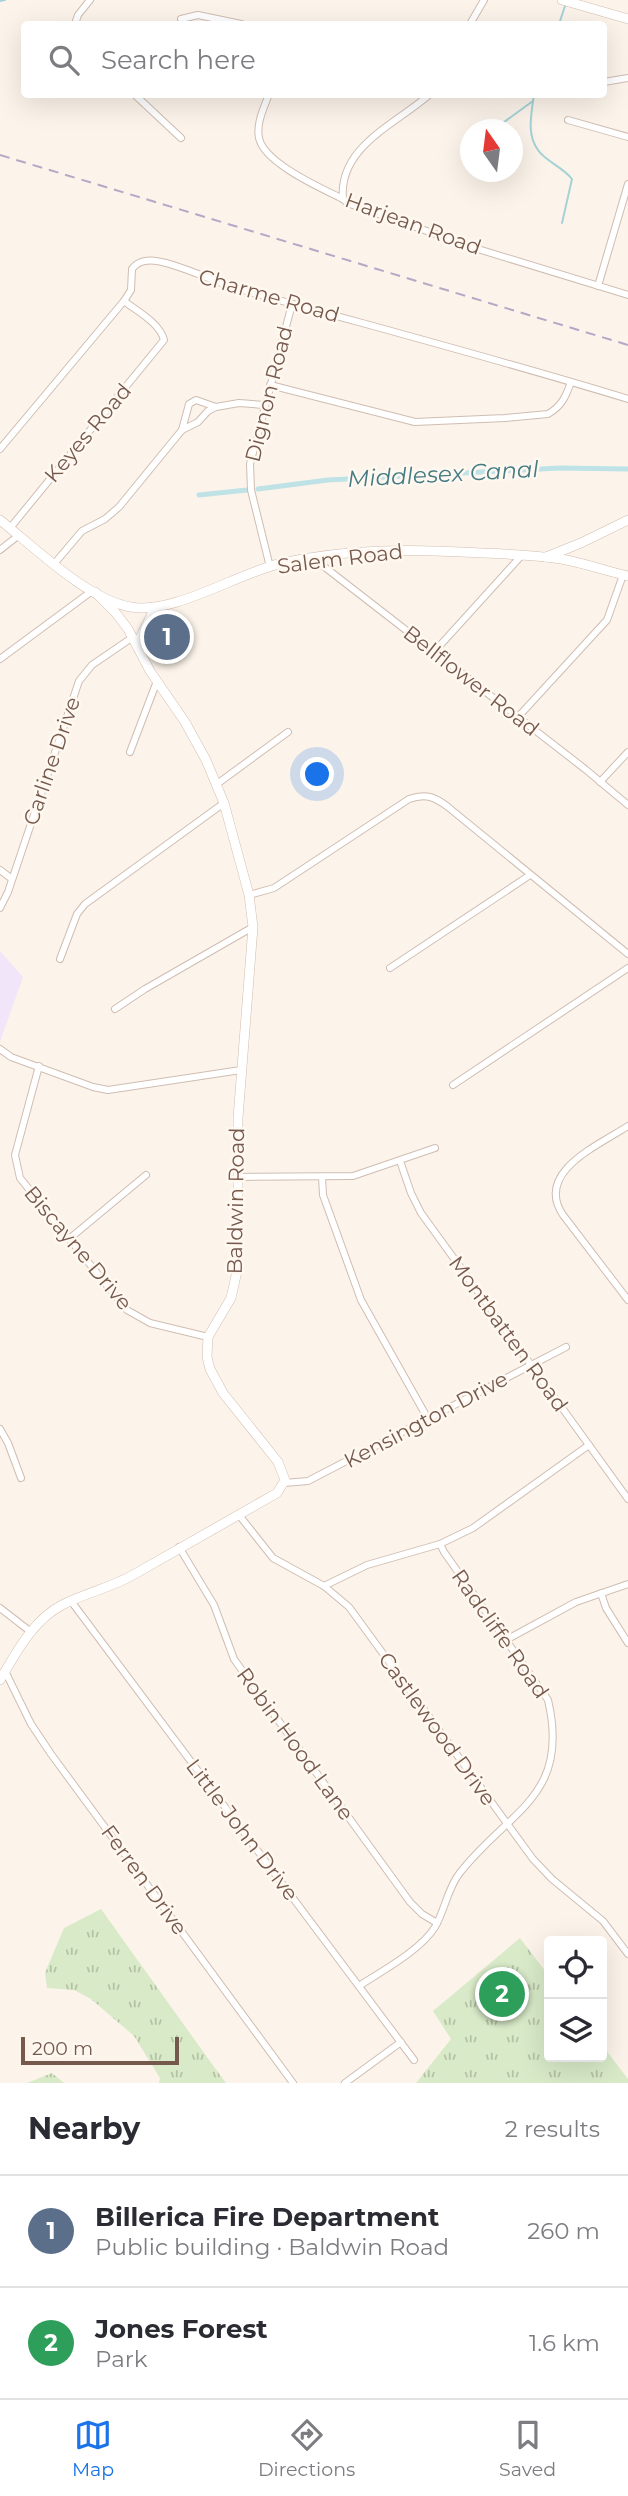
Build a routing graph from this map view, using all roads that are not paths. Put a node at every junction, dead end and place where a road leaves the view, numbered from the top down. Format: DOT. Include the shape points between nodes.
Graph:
graph roads {
  1 [pos="90,0"];
  2 [pos="484,0"];
  3 [pos="565,1"];
  4 [pos="181,19"];
  5 [pos="628,19"];
  6 [pos="76,21"];
  7 [pos="227,21"];
  8 [pos="473,21"];
  9 [pos="628,78"];
  10 [pos="607,82"];
  11 [pos="138,98"];
  12 [pos="268,98"];
  13 [pos="425,98"];
  14 [pos="568,120"];
  15 [pos="628,137"];
  16 [pos="181,138"];
  17 [pos="628,184"];
  18 [pos="343,199"];
  19 [pos="618,217"];
  20 [pos="628,220"];
  21 [pos="598,286"];
  22 [pos="628,295"];
  23 [pos="124,301"];
  24 [pos="292,304"];
  25 [pos="571,382"];
  26 [pos="270,385"];
  27 [pos="628,399"];
  28 [pos="264,405"];
  29 [pos="216,407"];
  30 [pos="182,430"];
  31 [pos="0,449"];
  32 [pos="0,520"];
  33 [pos="628,520"];
  34 [pos="10,528"];
  35 [pos="19,535"];
  36 [pos="0,550"];
  37 [pos="523,555"];
  38 [pos="544,557"];
  39 [pos="313,558"];
  40 [pos="54,564"];
  41 [pos="270,566"];
  42 [pos="626,576"];
  43 [pos="94,592"];
  44 [pos="155,608"];
  45 [pos="135,641"];
  46 [pos="434,652"];
  47 [pos="0,659"];
  48 [pos="157,681"];
  49 [pos="518,717"];
  50 [pos="288,732"];
  51 [pos="130,752"];
  52 [pos="628,752"];
  53 [pos="600,782"];
  54 [pos="217,784"];
  55 [pos="224,803"];
  56 [pos="628,805"];
  57 [pos="0,870"];
  58 [pos="530,875"];
  59 [pos="12,878"];
  60 [pos="249,895"];
  61 [pos="0,908"];
  62 [pos="253,927"];
  63 [pos="628,954"];
  64 [pos="60,959"];
  65 [pos="390,968"];
  66 [pos="628,968"];
  67 [pos="115,1009"];
  68 [pos="0,1049"];
  69 [pos="39,1066"];
  70 [pos="241,1070"];
  71 [pos="453,1085"];
  72 [pos="628,1126"];
  73 [pos="435,1148"];
  74 [pos="400,1161"];
  75 [pos="146,1175"];
  76 [pos="237,1177"];
  77 [pos="321,1177"];
  78 [pos="69,1239"];
  79 [pos="628,1300"];
  80 [pos="208,1336"];
  81 [pos="566,1347"];
  82 [pos="531,1365"];
  83 [pos="428,1419"];
  84 [pos="0,1429"];
  85 [pos="589,1446"];
  86 [pos="20,1478"];
  87 [pos="284,1483"];
  88 [pos="628,1499"];
  89 [pos="239,1514"];
  90 [pos="440,1544"];
  91 [pos="179,1547"];
  92 [pos="628,1584"];
  93 [pos="324,1586"];
  94 [pos="601,1593"];
  95 [pos="71,1601"];
  96 [pos="0,1608"];
  97 [pos="31,1632"];
  98 [pos="506,1640"];
  99 [pos="628,1643"];
  100 [pos="5,1671"];
  101 [pos="0,1680"];
  102 [pos="507,1825"];
  103 [pos="437,1923"];
  104 [pos="628,1937"];
  105 [pos="620,1942"];
  106 [pos="628,1954"];
  107 [pos="359,1986"];
  108 [pos="401,2042"];
  109 [pos="414,2060"];
  110 [pos="293,2083"];
  111 [pos="345,2083"];
  1 -- 6 [label="street"];
  2 -- 8 [label="street"];
  3 -- 5 [label="street"];
  4 -- 7 [label="street" via="198,15"];
  9 -- 10 [label="street"];
  11 -- 16 [label="street"];
  12 -- 18 [label="street, Harjean Road" via="258,128 262,148"];
  13 -- 18 [label="street" via="359,151 343,184"];
  14 -- 15 [label="street"];
  17 -- 19 [label="street"];
  18 -- 21 [label="street, Harjean Road" via="390,219"];
  19 -- 20 [label="street"];
  19 -- 21 [label="street"];
  21 -- 22 [label="street, Harjean Road"];
  23 -- 24 [label="street, Charme Road" via="131,290 132,270 147,260"];
  23 -- 31 [label="street, Charme Road"];
  23 -- 34 [label="street, Keyes Road" via="152,322 164,338"];
  24 -- 25 [label="street, Charme Road"];
  24 -- 26 [label="street, Dignon Road"];
  25 -- 26 [label="street" via="559,407 548,414 426,423"];
  25 -- 27 [label="street, Charme Road"];
  26 -- 28 [label="street, Dignon Road"];
  28 -- 29 [label="street" via="245,402"];
  28 -- 41 [label="street, Dignon Road" via="250,480"];
  29 -- 30 [label="street"];
  29 -- 30 [label="street" via="191,401"];
  30 -- 40 [label="street" via="118,507 82,531"];
  32 -- 34 [label="street, Salem Road"];
  33 -- 38 [label="street"];
  34 -- 35 [label="street, Salem Road"];
  35 -- 36 [label="street"];
  35 -- 40 [label="street, Salem Road"];
  37 -- 38 [label="street, Salem Road"];
  37 -- 39 [label="street, Salem Road" via="406,550"];
  37 -- 46 [label="street"];
  38 -- 42 [label="street, Salem Road"];
  39 -- 41 [label="street, Salem Road"];
  39 -- 46 [label="street, Bellflower Road"];
  40 -- 43 [label="street, Salem Road"];
  41 -- 44 [label="street, Salem Road"];
  42 -- 49 [label="street" via="607,620"];
  43 -- 44 [label="street, Salem Road" via="124,606"];
  43 -- 45 [label="street, Baldwin Road" via="116,612"];
  43 -- 47 [label="street"];
  44 -- 45 [label="street"];
  45 -- 48 [label="street, Baldwin Road"];
  45 -- 59 [label="street, Carline Drive" via="92,665 79,681"];
  46 -- 49 [label="street, Bellflower Road"];
  48 -- 51 [label="street"];
  48 -- 54 [label="street, Baldwin Road" via="185,722"];
  49 -- 53 [label="street, Bellflower Road"];
  50 -- 54 [label="street"];
  52 -- 53 [label="street"];
  53 -- 56 [label="street, Bellflower Road"];
  54 -- 55 [label="street, Baldwin Road"];
  55 -- 60 [label="street, Baldwin Road"];
  55 -- 64 [label="street" via="85,904"];
  57 -- 59 [label="street"];
  58 -- 60 [label="street" via="437,799 423,795 409,799 274,888"];
  58 -- 63 [label="street"];
  58 -- 65 [label="street"];
  59 -- 61 [label="street, Carline Drive"];
  60 -- 62 [label="street, Baldwin Road"];
  62 -- 67 [label="street"];
  62 -- 70 [label="street, Baldwin Road"];
  66 -- 71 [label="street"];
  68 -- 69 [label="street"];
  69 -- 70 [label="street" via="108,1090"];
  69 -- 78 [label="street, Biscayne Drive" via="17,1148 16,1171"];
  70 -- 76 [label="street, Baldwin Road"];
  72 -- 79 [label="street" via="568,1167 555,1193 563,1215"];
  73 -- 74 [label="street"];
  74 -- 77 [label="street" via="353,1176"];
  74 -- 82 [label="street, Montbatten Road" via="421,1213"];
  75 -- 78 [label="street"];
  76 -- 77 [label="street"];
  76 -- 80 [label="street, Baldwin Road" via="235,1285"];
  77 -- 83 [label="street" via="323,1195 361,1300"];
  78 -- 80 [label="street, Biscayne Drive" via="135,1315"];
  80 -- 87 [label="street" via="212,1374 278,1462"];
  81 -- 82 [label="street, Kensington Drive"];
  82 -- 83 [label="street, Kensington Drive"];
  82 -- 85 [label="street, Montbatten Road"];
  83 -- 87 [label="street, Kensington Drive" via="308,1481"];
  84 -- 86 [label="street"];
  85 -- 88 [label="street, Montbatten Road"];
  85 -- 90 [label="street" via="473,1528"];
  87 -- 89 [label="street" via="277,1493"];
  89 -- 91 [label="street"];
  89 -- 93 [label="street, Castlewood Drive" via="273,1558"];
  90 -- 93 [label="street" via="367,1565"];
  90 -- 98 [label="street, Radcliffe Road"];
  91 -- 95 [label="street" via="119,1583"];
  91 -- 103 [label="street, Robin Hood Lane" via="214,1605 240,1669 410,1902"];
  92 -- 94 [label="street"];
  93 -- 102 [label="street, Castlewood Drive" via="349,1607"];
  94 -- 98 [label="street"];
  94 -- 99 [label="street"];
  95 -- 97 [label="street" via="50,1612"];
  95 -- 107 [label="street, Little John Drive"];
  96 -- 97 [label="street"];
  97 -- 100 [label="street"];
  98 -- 102 [label="street, Radcliffe Road" via="548,1700 552,1728 549,1766 542,1786"];
  100 -- 101 [label="street"];
  100 -- 110 [label="street, Ferren Drive" via="51,1754"];
  102 -- 103 [label="street, Radcliffe Road" via="459,1875"];
  102 -- 105 [label="street, Castlewood Drive" via="543,1871 591,1908"];
  103 -- 107 [label="street, Radcliffe Road" via="425,1939"];
  104 -- 105 [label="street"];
  105 -- 106 [label="street, Castlewood Drive"];
  107 -- 108 [label="street, Little John Drive"];
  108 -- 109 [label="street, Little John Drive"];
  108 -- 111 [label="street"];
}
